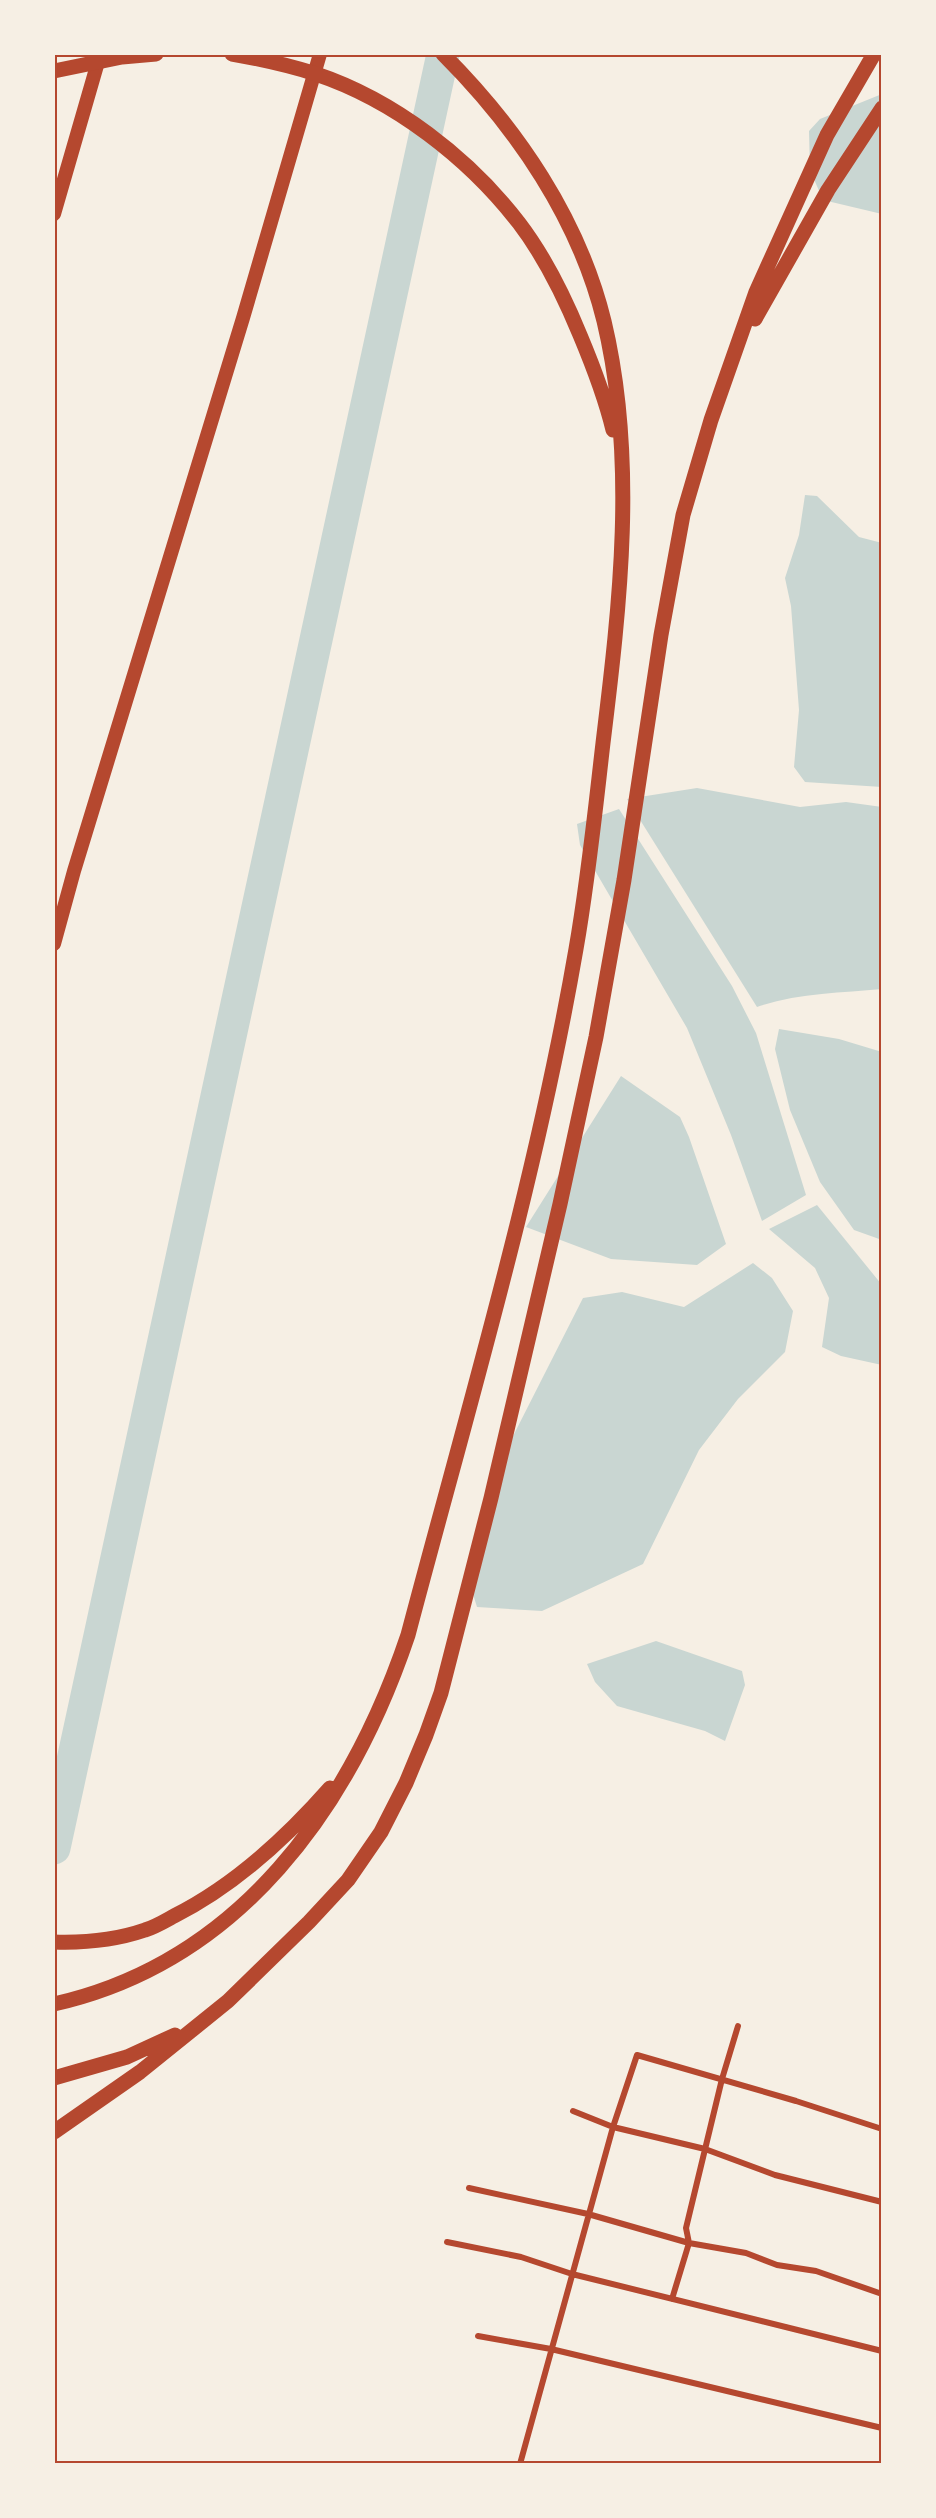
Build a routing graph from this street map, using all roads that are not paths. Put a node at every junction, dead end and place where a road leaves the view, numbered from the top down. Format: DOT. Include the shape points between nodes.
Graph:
graph roads {
  1 [pos="100,54"];
  2 [pos="156,54"];
  3 [pos="232,54"];
  4 [pos="320,54"];
  5 [pos="443,54"];
  6 [pos="874,54"];
  7 [pos="54,71"];
  8 [pos="882,108"];
  9 [pos="54,214"];
  10 [pos="734,358"];
  11 [pos="622,467"];
  12 [pos="54,944"];
  13 [pos="352,1763"];
  14 [pos="54,1942"];
  15 [pos="228,2001"];
  16 [pos="54,2004"];
  17 [pos="738,2026"];
  18 [pos="54,2078"];
  19 [pos="722,2079"];
  20 [pos="573,2111"];
  21 [pos="613,2127"];
  22 [pos="882,2129"];
  23 [pos="54,2132"];
  24 [pos="705,2149"];
  25 [pos="469,2188"];
  26 [pos="882,2202"];
  27 [pos="588,2214"];
  28 [pos="447,2242"];
  29 [pos="689,2243"];
  30 [pos="572,2274"];
  31 [pos="882,2294"];
  32 [pos="672,2299"];
  33 [pos="478,2336"];
  34 [pos="551,2349"];
  35 [pos="882,2351"];
  36 [pos="882,2428"];
  37 [pos="520,2464"];
  1 -- 9 [label="highway"];
  2 -- 7 [label="highway"];
  3 -- 11 [label="highway" via="272,61 358,92 435,140 495,194 520,224 568,306 610,417"];
  4 -- 12 [label="highway"];
  5 -- 11 [label="highway" via="519,142 585,260 610,352"];
  6 -- 10 [label="highway" via="827,135 781,232"];
  8 -- 10 [label="highway" via="822,200"];
  10 -- 15 [label="highway" via="683,515 596,1038 558,1215 441,1693 406,1783 381,1832 348,1880"];
  11 -- 13 [label="highway" via="622,539 608,701 589,868 558,1040 524,1195 408,1635 392,1682"];
  13 -- 14 [label="highway" via="276,1844 189,1909 147,1930 113,1938"];
  13 -- 16 [label="highway" via="319,1820 293,1853 253,1896 208,1935 161,1966 123,1984"];
  15 -- 18 [label="highway" via="153,2046"];
  15 -- 23 [label="highway" via="132,2079"];
  17 -- 19 [label="street"];
  19 -- 21 [label="street" via="637,2055"];
  19 -- 22 [label="street"];
  19 -- 24 [label="street"];
  20 -- 21 [label="street"];
  21 -- 24 [label="street"];
  21 -- 27 [label="street"];
  24 -- 26 [label="street" via="775,2175"];
  24 -- 29 [label="street" via="686,2228"];
  25 -- 27 [label="street"];
  27 -- 29 [label="street"];
  27 -- 30 [label="street"];
  28 -- 30 [label="street"];
  29 -- 31 [label="street" via="816,2271"];
  29 -- 32 [label="street"];
  30 -- 32 [label="street"];
  30 -- 34 [label="street"];
  32 -- 35 [label="street"];
  33 -- 34 [label="street"];
  34 -- 36 [label="street"];
  34 -- 37 [label="street"];
}
